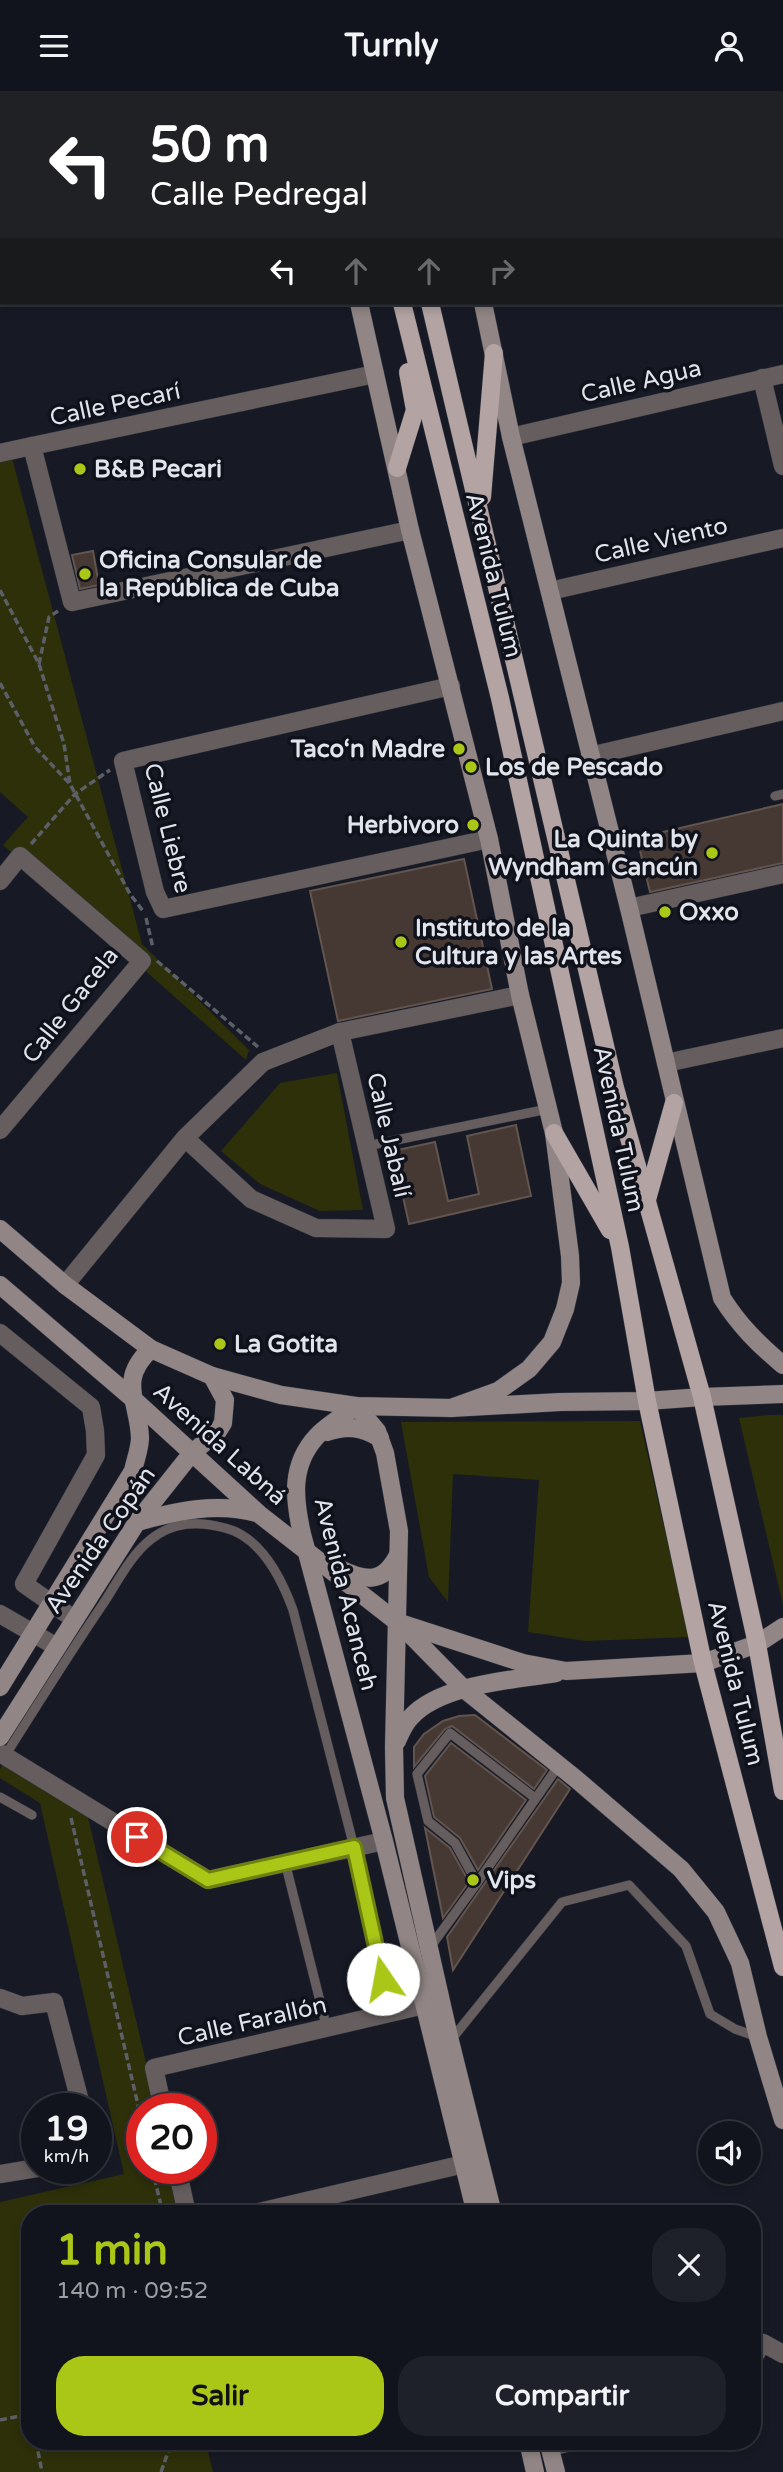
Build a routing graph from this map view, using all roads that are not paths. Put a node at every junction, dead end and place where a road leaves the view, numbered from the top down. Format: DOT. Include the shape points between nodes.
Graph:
graph roads {
  1 [pos="359,305"];
  2 [pos="395,305"];
  3 [pos="402,305"];
  4 [pos="430,305"];
  5 [pos="483,305"];
  6 [pos="494,353"];
  7 [pos="376,374"];
  8 [pos="783,374"];
  9 [pos="762,378"];
  10 [pos="511,437"];
  11 [pos="32,446"];
  12 [pos="0,453"];
  13 [pos="783,466"];
  14 [pos="397,468"];
  15 [pos="480,514"];
  16 [pos="410,530"];
  17 [pos="783,538"];
  18 [pos="550,591"];
  19 [pos="451,686"];
  20 [pos="783,711"];
  21 [pos="590,756"];
  22 [pos="489,839"];
  23 [pos="783,874"];
  24 [pos="0,881"];
  25 [pos="629,908"];
  26 [pos="520,995"];
  27 [pos="341,1032"];
  28 [pos="783,1038"];
  29 [pos="666,1063"];
  30 [pos="674,1103"];
  31 [pos="548,1109"];
  32 [pos="0,1131"];
  33 [pos="554,1133"];
  34 [pos="185,1138"];
  35 [pos="367,1146"];
  36 [pos="646,1203"];
  37 [pos="0,1229"];
  38 [pos="620,1247"];
  39 [pos="0,1285"];
  40 [pos="65,1285"];
  41 [pos="0,1333"];
  42 [pos="151,1349"];
  43 [pos="783,1365"];
  44 [pos="212,1376"];
  45 [pos="783,1394"];
  46 [pos="702,1397"];
  47 [pos="132,1398"];
  48 [pos="647,1401"];
  49 [pos="356,1406"];
  50 [pos="451,1408"];
  51 [pos="316,1437"];
  52 [pos="380,1438"];
  53 [pos="191,1454"];
  54 [pos="259,1514"];
  55 [pos="137,1522"];
  56 [pos="309,1554"];
  57 [pos="398,1555"];
  58 [pos="51,1604"];
  59 [pos="0,1614"];
  60 [pos="74,1619"];
  61 [pos="397,1622"];
  62 [pos="783,1627"];
  63 [pos="33,1633"];
  64 [pos="757,1644"];
  65 [pos="57,1647"];
  66 [pos="703,1663"];
  67 [pos="566,1671"];
  68 [pos="0,1687"];
  69 [pos="464,1689"];
  70 [pos="0,1737"];
  71 [pos="394,1747"];
  72 [pos="3,1755"];
  73 [pos="559,1765"];
  74 [pos="783,1791"];
  75 [pos="0,1797"];
  76 [pos="536,1798"];
  77 [pos="32,1815"];
  78 [pos="384,1841"];
  79 [pos="354,1847"];
  80 [pos="285,1862"];
  81 [pos="477,1884"];
  82 [pos="430,1948"];
  83 [pos="783,1967"];
  84 [pos="0,1997"];
  85 [pos="433,2004"];
  86 [pos="390,2014"];
  87 [pos="327,2029"];
  88 [pos="758,2037"];
  89 [pos="450,2041"];
  90 [pos="78,2093"];
  91 [pos="159,2093"];
  92 [pos="783,2120"];
  93 [pos="464,2164"];
  94 [pos="21,2171"];
  95 [pos="0,2175"];
  96 [pos="180,2184"];
  97 [pos="185,2205"];
  98 [pos="289,2205"];
  99 [pos="474,2205"];
  100 [pos="491,2205"];
  101 [pos="761,2346"];
  102 [pos="783,2354"];
  103 [pos="530,2450"];
  104 [pos="550,2450"];
  105 [pos="535,2472"];
  106 [pos="556,2472"];
  1 -- 7 [label="street"];
  2 -- 14 [label="main road" via="415,410"];
  3 -- 38 [label="main road, Avenida Tulum" via="500,698"];
  4 -- 15 [label="main road, Avenida Tulum"];
  5 -- 6 [label="street, Avenida Tulum"];
  6 -- 10 [label="street, Avenida Tulum"];
  6 -- 15 [label="main road"];
  7 -- 11 [label="street, Calle Pecarí"];
  7 -- 14 [label="street"];
  8 -- 9 [label="street, Calle Agua"];
  9 -- 10 [label="street, Calle Agua"];
  9 -- 13 [label="street"];
  10 -- 18 [label="street, Avenida Tulum"];
  11 -- 12 [label="street"];
  11 -- 16 [label="street, Calle Pecarí" via="72,602"];
  14 -- 16 [label="street"];
  15 -- 36 [label="main road, Avenida Tulum" via="614,1088"];
  16 -- 19 [label="street"];
  17 -- 18 [label="street, Calle Viento"];
  18 -- 21 [label="street, Avenida Tulum"];
  19 -- 22 [label="street"];
  19 -- 22 [label="street, Calle Liebre" via="123,761 155,892 163,909"];
  20 -- 21 [label="street"];
  21 -- 25 [label="street, Avenida Tulum"];
  22 -- 26 [label="street"];
  23 -- 25 [label="street"];
  24 -- 32 [label="street, Calle Gacela" via="20,856 142,961"];
  25 -- 29 [label="street, Avenida Tulum"];
  26 -- 27 [label="street"];
  26 -- 31 [label="street"];
  27 -- 34 [label="street" via="263,1062"];
  27 -- 35 [label="street, Calle Jabalí"];
  28 -- 29 [label="street"];
  29 -- 30 [label="street, Avenida Tulum"];
  30 -- 36 [label="main road"];
  30 -- 43 [label="street, Avenida Tulum" via="722,1298 755,1342"];
  31 -- 33 [label="street"];
  31 -- 35 [label="lane"];
  33 -- 38 [label="main road"];
  33 -- 50 [label="street" via="570,1256 571,1283 565,1309 552,1342 528,1369 498,1391"];
  34 -- 35 [label="street, Calle Jabalí" via="251,1199 316,1228 386,1229"];
  34 -- 40 [label="street"];
  36 -- 46 [label="main road, Avenida Tulum"];
  37 -- 40 [label="street, Avenida Labná"];
  38 -- 48 [label="main road, Avenida Tulum"];
  39 -- 47 [label="street, Avenida Labná"];
  40 -- 42 [label="street, Avenida Labná"];
  41 -- 58 [label="street" via="91,1407 96,1455 24,1584"];
  42 -- 44 [label="street, Avenida Labná"];
  42 -- 47 [label="street, Avenida Copán" via="135,1371"];
  44 -- 49 [label="street, Avenida Labná" via="281,1395"];
  44 -- 53 [label="street, Avenida Copán" via="223,1393 225,1416 218,1431"];
  45 -- 46 [label="street, Avenida Labná"];
  46 -- 48 [label="street, Avenida Labná"];
  46 -- 64 [label="main road, Avenida Tulum"];
  47 -- 53 [label="street, Avenida Labná"];
  47 -- 58 [label="street, Avenida Copán" via="140,1439 133,1471"];
  48 -- 50 [label="street, Avenida Labná"];
  48 -- 66 [label="main road, Avenida Tulum"];
  49 -- 50 [label="street, Avenida Labná"];
  49 -- 51 [label="street, Avenida Acanceh"];
  49 -- 52 [label="street, Avenida Acanceh"];
  51 -- 52 [label="street" via="356,1427"];
  51 -- 56 [label="street, Avenida Acanceh" via="300,1466 294,1497"];
  52 -- 57 [label="street, Avenida Acanceh" via="395,1499"];
  53 -- 54 [label="street, Avenida Labná"];
  53 -- 55 [label="street, Avenida Copán"];
  54 -- 55 [label="street" via="228,1508 189,1509"];
  54 -- 56 [label="street, Avenida Labná"];
  55 -- 60 [label="street, Avenida Copán"];
  56 -- 57 [label="street" via="368,1578 382,1576"];
  56 -- 61 [label="street, Avenida Labná"];
  56 -- 78 [label="street, Avenida Acanceh"];
  57 -- 61 [label="street, Avenida Acanceh"];
  58 -- 60 [label="street"];
  58 -- 63 [label="street, Avenida Copán"];
  59 -- 63 [label="street"];
  60 -- 65 [label="street, Avenida Copán"];
  61 -- 67 [label="street, Avenida Labná" via="523,1663"];
  61 -- 69 [label="street"];
  61 -- 71 [label="street, Avenida Acanceh"];
  62 -- 64 [label="street, Avenida Labná"];
  63 -- 65 [label="street"];
  63 -- 68 [label="street, Avenida Copán"];
  64 -- 66 [label="street, Avenida Labná"];
  64 -- 74 [label="main road, Avenida Tulum"];
  65 -- 70 [label="street, Avenida Copán"];
  66 -- 67 [label="street, Avenida Labná"];
  66 -- 83 [label="main road, Avenida Tulum"];
  67 -- 69 [label="street"];
  69 -- 71 [label="street" via="417,1711"];
  69 -- 73 [label="street"];
  71 -- 82 [label="street, Avenida Acanceh" via="396,1798"];
  72 -- 79 [label="lane" via="132,1560 150,1540 171,1527 192,1522 234,1530 247,1537 285,1586"];
  72 -- 80 [label="street" via="208,1880"];
  73 -- 76 [label="lane"];
  73 -- 88 [label="street" via="681,1869 716,1912 740,1963"];
  75 -- 77 [label="lane"];
  76 -- 81 [label="lane"];
  76 -- 81 [label="lane" via="450,1733 417,1774 428,1821 455,1843"];
  78 -- 79 [label="street"];
  78 -- 85 [label="street, Avenida Acanceh"];
  79 -- 80 [label="street"];
  79 -- 86 [label="lane"];
  80 -- 87 [label="lane"];
  81 -- 82 [label="lane"];
  82 -- 85 [label="street, Avenida Acanceh"];
  84 -- 90 [label="street" via="22,2006 54,2002"];
  85 -- 86 [label="street, Calle Farallón"];
  85 -- 89 [label="street, Avenida Acanceh"];
  85 -- 93 [label="street, Avenida Acanceh"];
  86 -- 87 [label="street, Calle Farallón"];
  87 -- 91 [label="street, Calle Farallón" via="154,2068"];
  88 -- 89 [label="lane" via="710,2014 686,1946 629,1885 562,1902"];
  88 -- 92 [label="street"];
  89 -- 100 [label="street, Avenida Acanceh"];
  93 -- 98 [label="street"];
  93 -- 99 [label="street, Avenida Acanceh"];
  94 -- 95 [label="street"];
  96 -- 97 [label="street"];
  101 -- 102 [label="street"];
  103 -- 105 [label="street"];
  104 -- 106 [label="street"];
}
